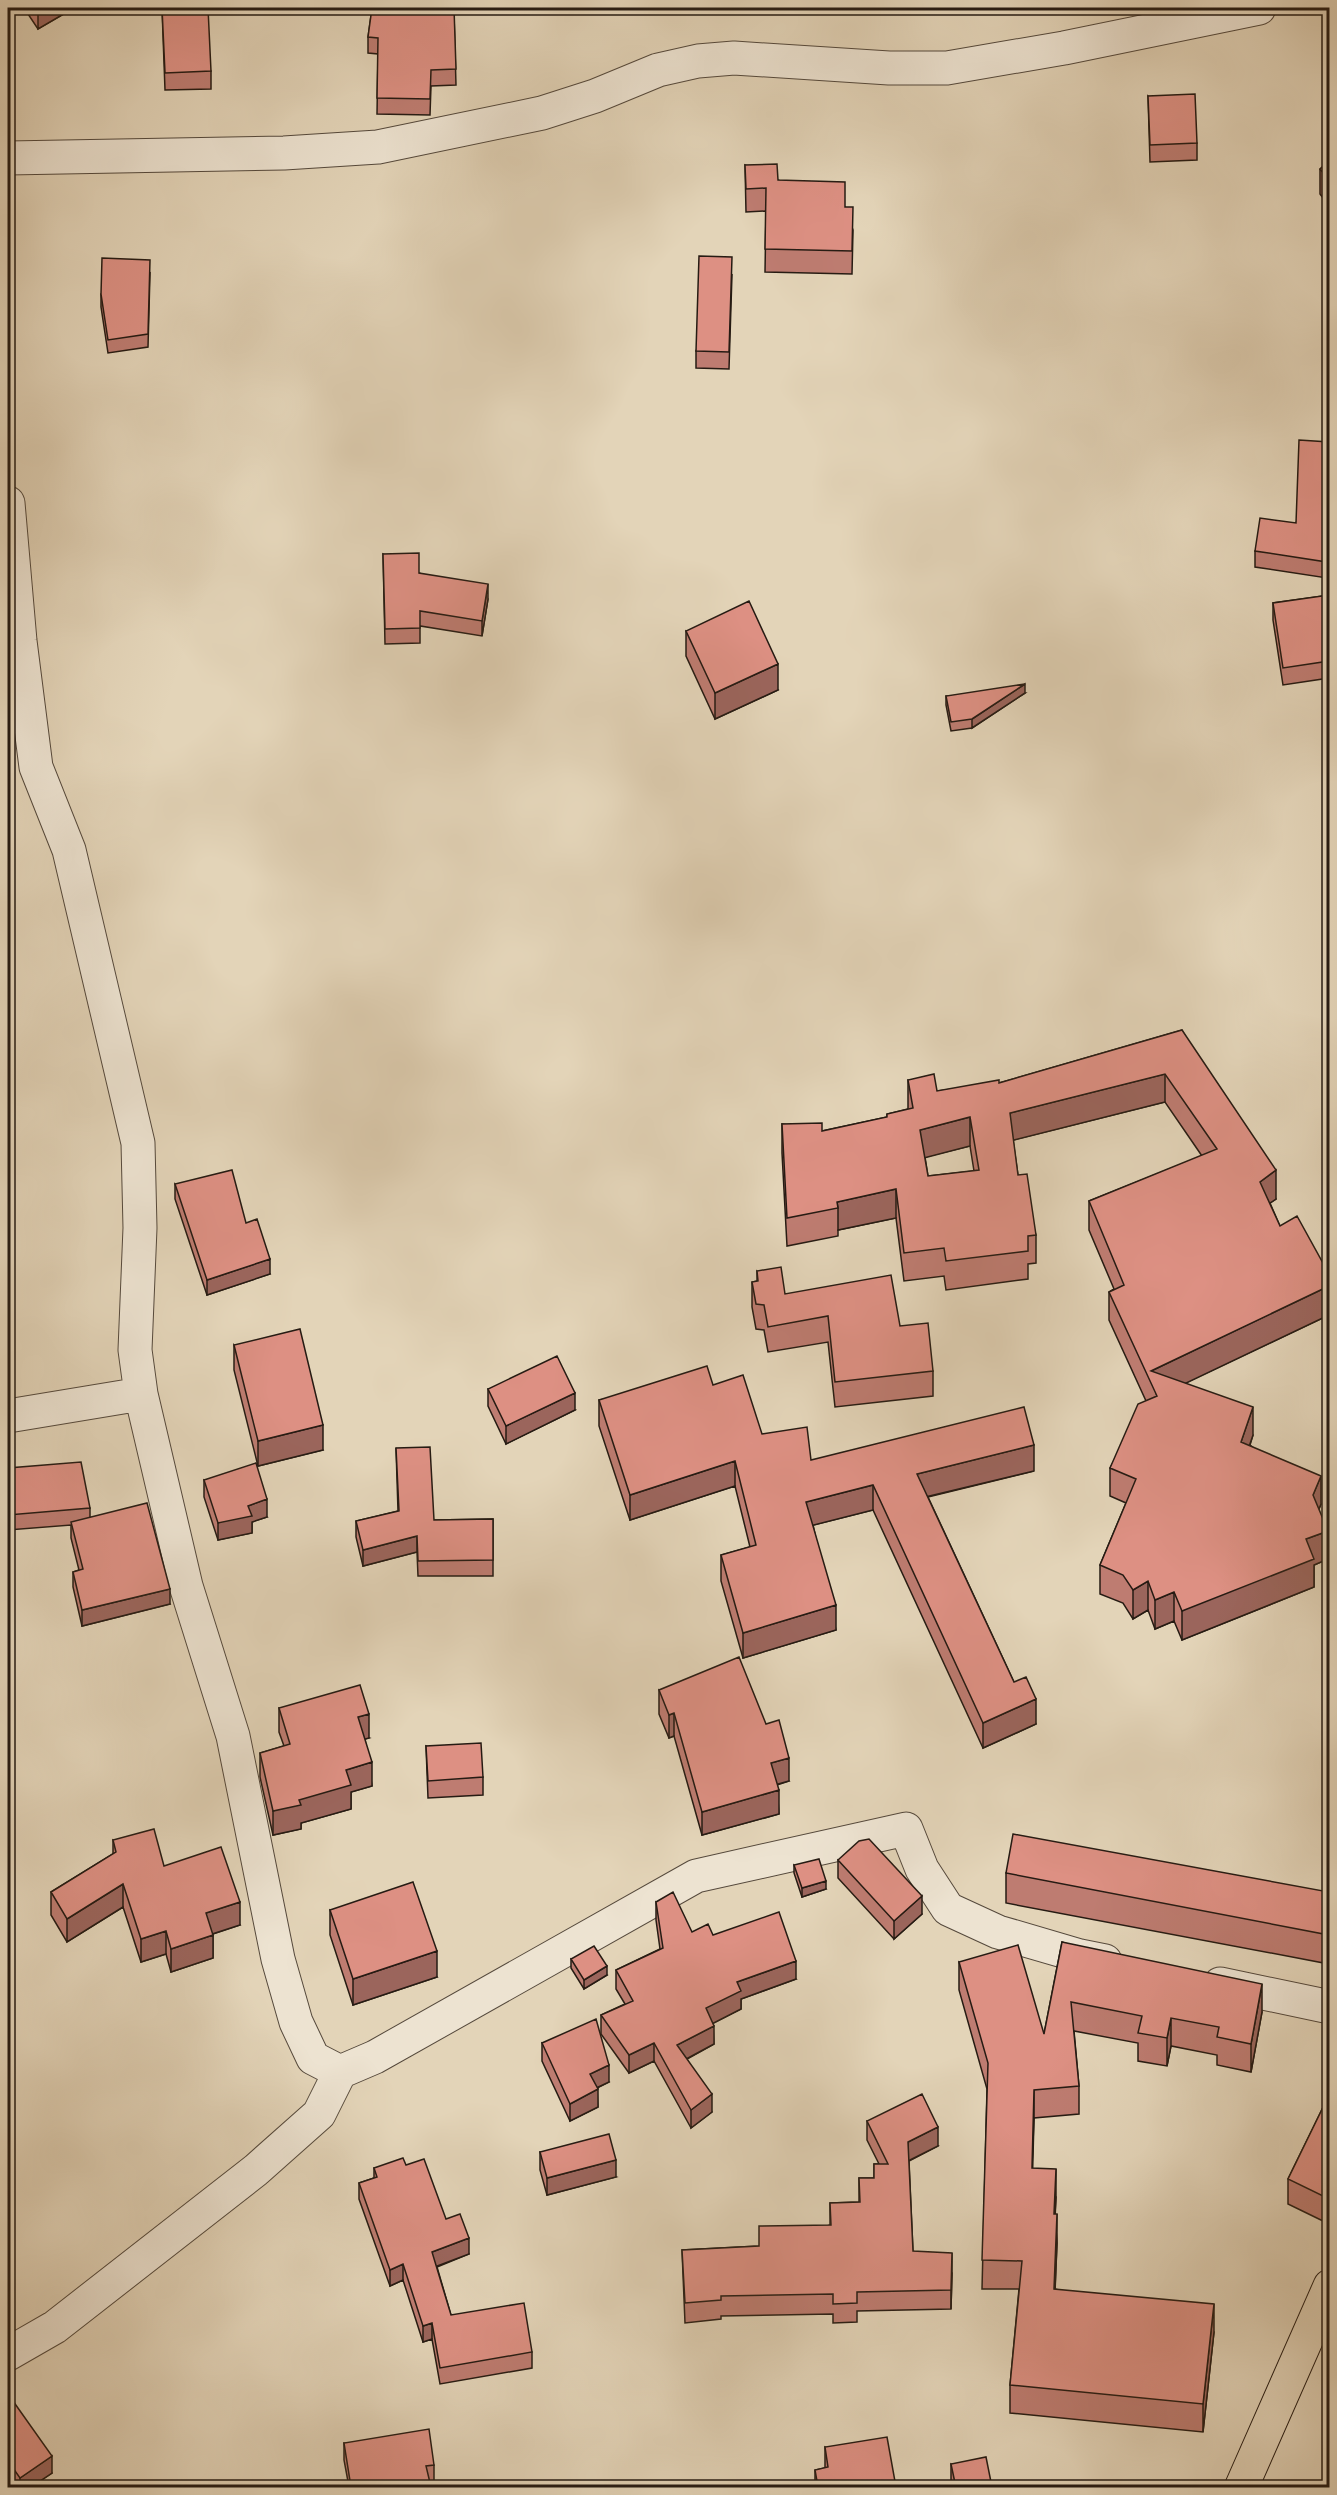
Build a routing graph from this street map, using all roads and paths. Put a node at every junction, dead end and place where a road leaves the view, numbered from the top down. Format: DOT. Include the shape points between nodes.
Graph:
graph roads {
  1 [pos="1259,8"];
  2 [pos="8,158"];
  3 [pos="8,503"];
  4 [pos="141,1395"];
  5 [pos="8,1416"];
  6 [pos="1132,1966"];
  7 [pos="1189,1977"];
  8 [pos="1329,2007"];
  9 [pos="340,2072"];
  10 [pos="1329,2286"];
  11 [pos="8,2354"];
  12 [pos="1241,2487"];
  1 -- 2 [label="street" via="947,68 734,58 698,61 658,70 542,113 378,147 284,153"];
  3 -- 4 [label="street" via="36,767 69,850 138,1143 140,1228 135,1350"];
  4 -- 5 [label="street"];
  4 -- 9 [label="street" via="186,1586 233,1736 278,1959 296,2022 313,2058"];
  6 -- 9 [label="street" via="1080,1956 998,1932 948,1910 922,1869 906,1829 696,1876 375,2057"];
  7 -- 8 [label="street"];
  9 -- 11 [label="street" via="319,2114 256,2170 55,2327"];
  10 -- 12 [label="main road"];
}
